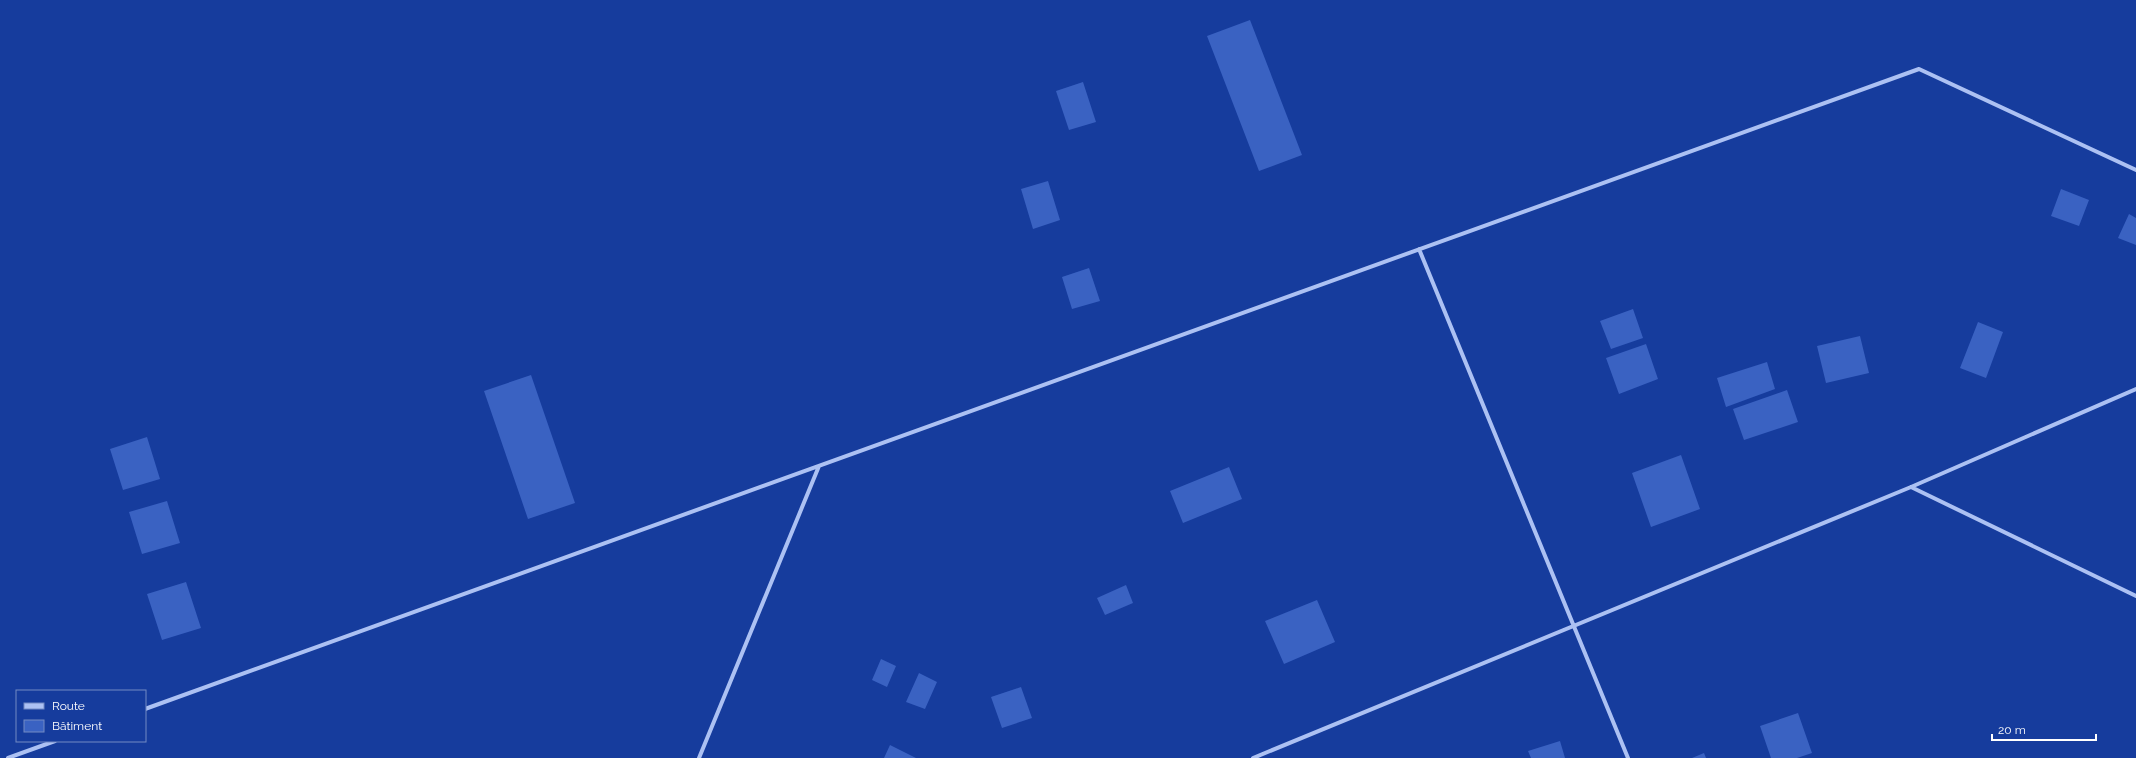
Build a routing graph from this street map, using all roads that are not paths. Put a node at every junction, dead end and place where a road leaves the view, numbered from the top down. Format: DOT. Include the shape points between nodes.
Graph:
graph roads {
  1 [pos="2136,170"];
  2 [pos="1419,249"];
  3 [pos="2136,389"];
  4 [pos="819,466"];
  5 [pos="1911,487"];
  6 [pos="2136,596"];
  7 [pos="1574,626"];
  8 [pos="146,709"];
  9 [pos="52,742"];
  10 [pos="8,758"];
  11 [pos="699,758"];
  12 [pos="1253,758"];
  13 [pos="1628,758"];
  1 -- 2 [label="street" via="1919,69"];
  2 -- 4 [label="street"];
  2 -- 7 [label="street"];
  3 -- 5 [label="street"];
  4 -- 8 [label="street"];
  4 -- 11 [label="street"];
  5 -- 6 [label="street"];
  5 -- 7 [label="street"];
  7 -- 12 [label="street"];
  7 -- 13 [label="street"];
  9 -- 10 [label="street"];
}
